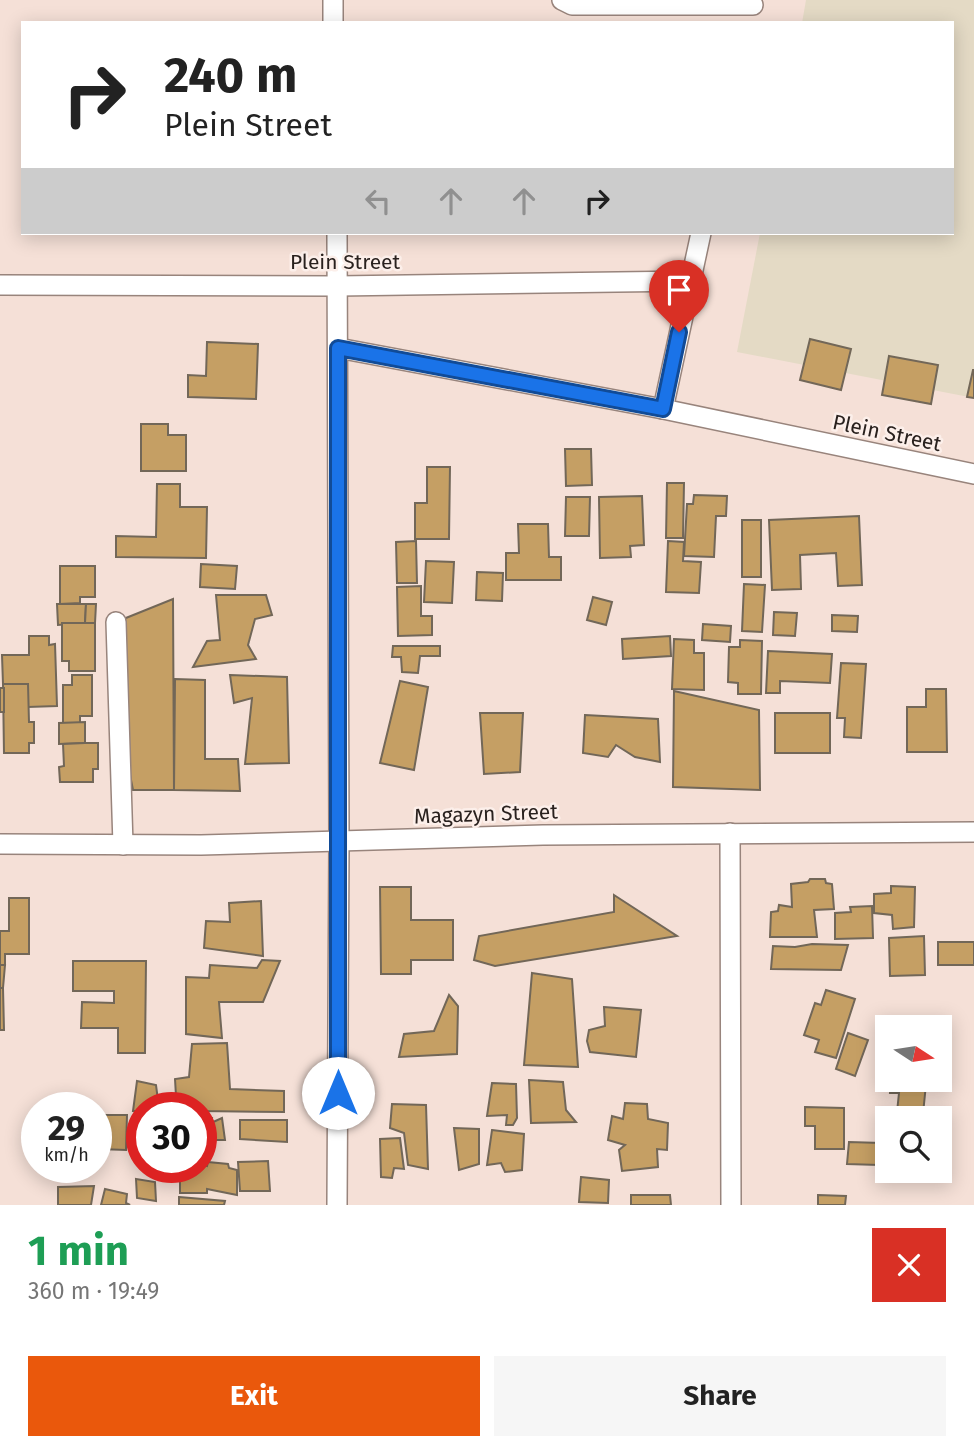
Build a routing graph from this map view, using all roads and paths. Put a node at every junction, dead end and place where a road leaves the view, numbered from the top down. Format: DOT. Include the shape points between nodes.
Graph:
graph roads {
  1 [pos="333,0"];
  2 [pos="562,0"];
  3 [pos="752,9"];
  4 [pos="333,21"];
  5 [pos="337,235"];
  6 [pos="701,235"];
  7 [pos="690,281"];
  8 [pos="0,285"];
  9 [pos="338,286"];
  10 [pos="338,348"];
  11 [pos="663,409"];
  12 [pos="974,474"];
  13 [pos="116,622"];
  14 [pos="974,832"];
  15 [pos="730,833"];
  16 [pos="339,842"];
  17 [pos="0,844"];
  18 [pos="122,845"];
  19 [pos="337,1205"];
  20 [pos="731,1205"];
  1 -- 4 [label="street"];
  2 -- 3 [label="street" via="572,5"];
  5 -- 9 [label="street"];
  6 -- 7 [label="street"];
  7 -- 9 [label="street, Plein Street"];
  7 -- 11 [label="street"];
  8 -- 9 [label="street, Plein Street"];
  9 -- 10 [label="street"];
  10 -- 11 [label="street, Plein Street"];
  10 -- 16 [label="street"];
  11 -- 12 [label="street, Plein Street"];
  13 -- 18 [label="street"];
  14 -- 15 [label="street, Magazyn Street"];
  15 -- 16 [label="street, Magazyn Street"];
  15 -- 20 [label="street"];
  16 -- 18 [label="street, Magazyn Street"];
  16 -- 19 [label="street"];
  17 -- 18 [label="street, Magazyn Street"];
}
